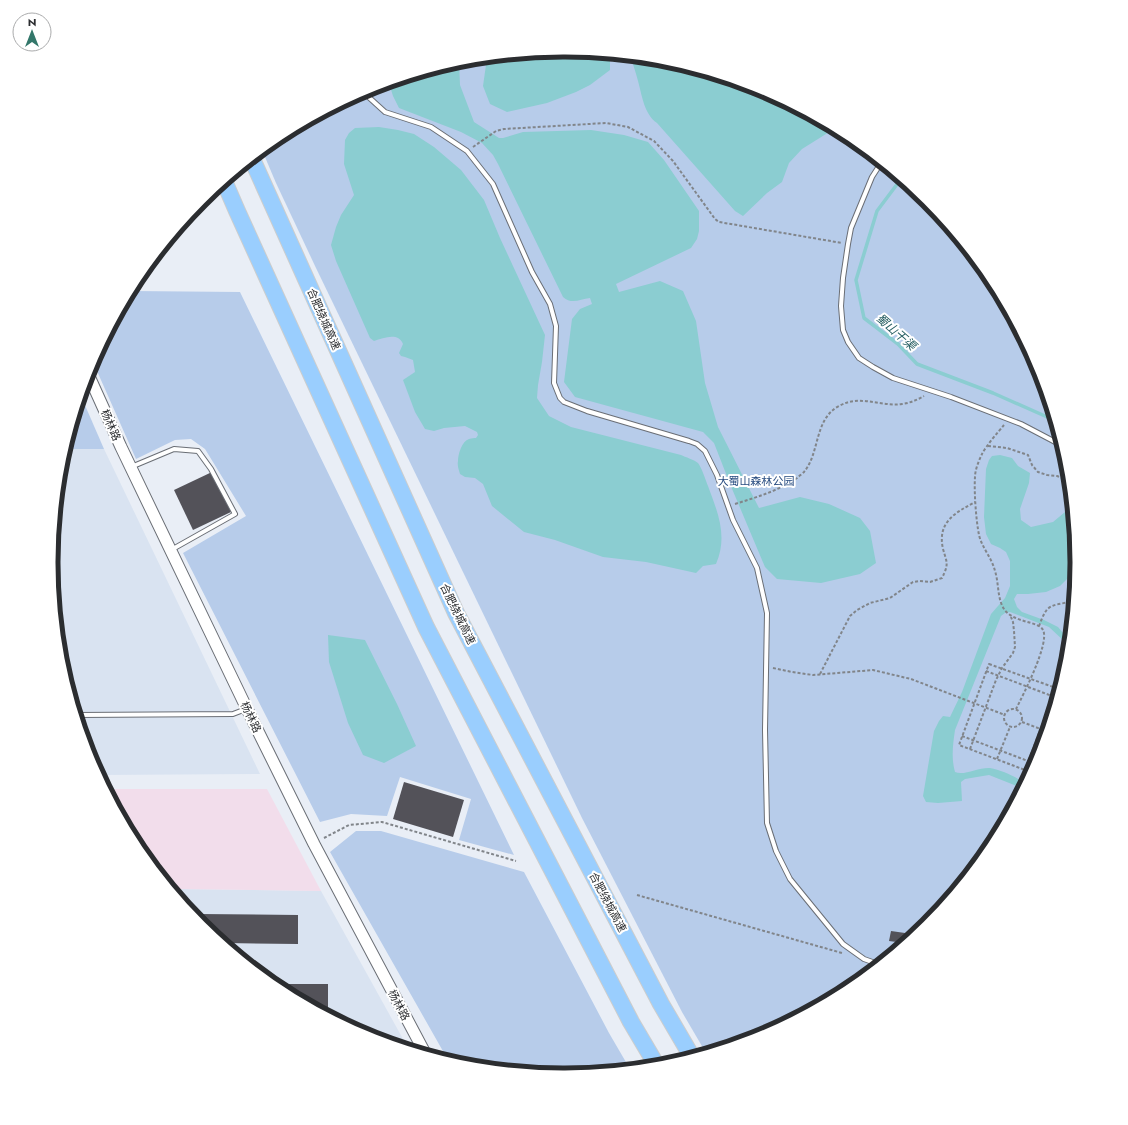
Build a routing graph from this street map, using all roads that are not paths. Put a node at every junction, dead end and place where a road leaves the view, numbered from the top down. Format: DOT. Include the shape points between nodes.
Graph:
graph roads {
  1 [pos="368,96"];
  2 [pos="254,163"];
  3 [pos="879,167"];
  4 [pos="226,186"];
  5 [pos="92,382"];
  6 [pos="1054,442"];
  7 [pos="131,468"];
  8 [pos="171,550"];
  9 [pos="247,709"];
  10 [pos="82,715"];
  11 [pos="874,962"];
  12 [pos="422,1047"];
  13 [pos="689,1052"];
  14 [pos="653,1060"];
  1 -- 11 [label="lane" via="385,112 431,127 467,151 493,184 532,272 550,304 556,326 554,383 560,398 587,411 689,441 697,444 705,452 717,475 733,520 757,568 767,613 767,823 776,851 790,879 843,944 864,959"];
  2 -- 13 [label="highway, 合肥绕城高速" via="456,613 661,1004"];
  3 -- 6 [label="lane" via="851,228 848,244 841,306 843,330 848,342 859,358 893,378 1021,424"];
  4 -- 14 [label="highway" via="426,627"];
  5 -- 7 [label="street, 杨林路"];
  7 -- 8 [label="street, 杨林路"];
  7 -- 8 [label="lane" via="174,449 198,452 211,469 236,514"];
  8 -- 9 [label="street, 杨林路"];
  9 -- 10 [label="lane" via="234,714"];
  9 -- 12 [label="street, 杨林路" via="314,844"];
}
